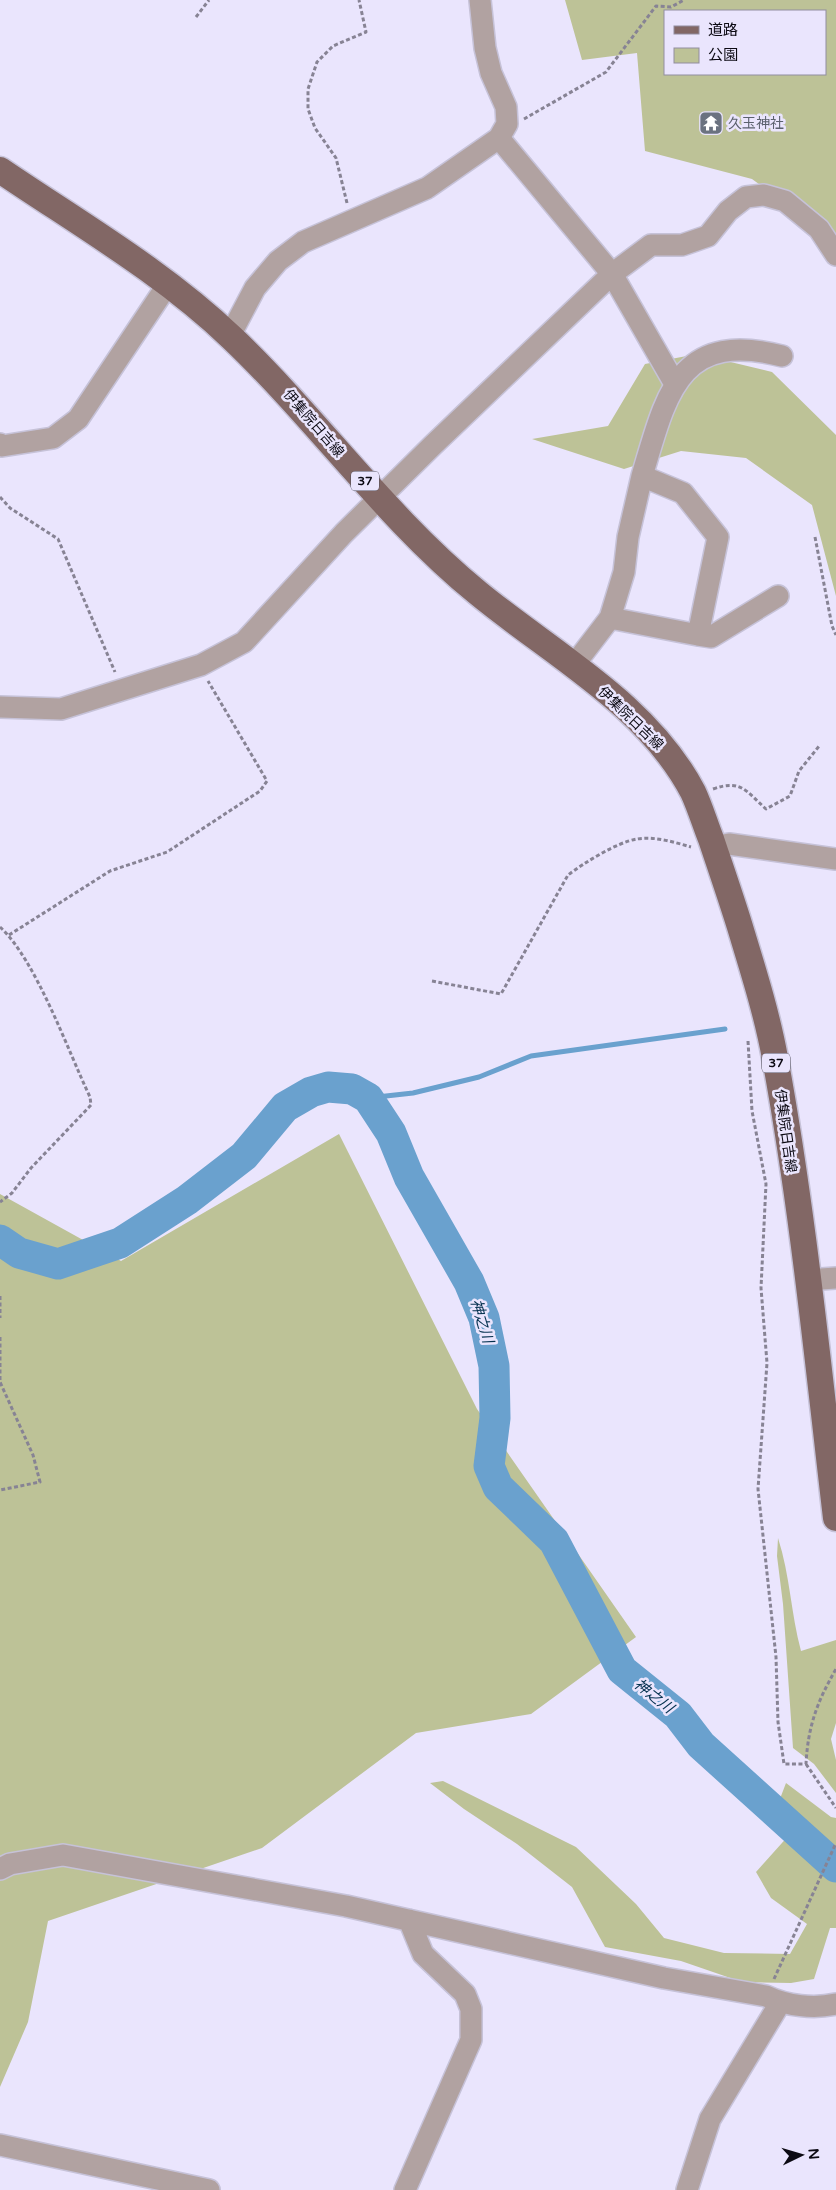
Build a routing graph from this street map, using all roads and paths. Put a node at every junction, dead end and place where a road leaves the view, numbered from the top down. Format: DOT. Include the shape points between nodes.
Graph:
graph roads {
  1 [pos="208,0"];
  2 [pos="359,0"];
  3 [pos="480,0"];
  4 [pos="684,0"];
  5 [pos="196,17"];
  6 [pos="503,131"];
  7 [pos="0,170"];
  8 [pos="352,221"];
  9 [pos="836,255"];
  10 [pos="612,274"];
  11 [pos="168,284"];
  12 [pos="228,334"];
  13 [pos="782,356"];
  14 [pos="675,384"];
  15 [pos="0,444"];
  16 [pos="642,476"];
  17 [pos="0,497"];
  18 [pos="380,499"];
  19 [pos="815,537"];
  20 [pos="778,596"];
  21 [pos="610,618"];
  22 [pos="698,634"];
  23 [pos="836,635"];
  24 [pos="199,665"];
  25 [pos="574,665"];
  26 [pos="123,690"];
  27 [pos="0,707"];
  28 [pos="820,745"];
  29 [pos="694,796"];
  30 [pos="713,847"];
  31 [pos="836,859"];
  32 [pos="0,927"];
  33 [pos="9,935"];
  34 [pos="432,980"];
  35 [pos="748,1036"];
  36 [pos="0,1202"];
  37 [pos="836,1278"];
  38 [pos="807,1280"];
  39 [pos="0,1296"];
  40 [pos="0,1318"];
  41 [pos="0,1336"];
  42 [pos="0,1490"];
  43 [pos="836,1518"];
  44 [pos="836,1669"];
  45 [pos="806,1764"];
  46 [pos="836,1808"];
  47 [pos="836,1843"];
  48 [pos="0,1869"];
  49 [pos="409,1920"];
  50 [pos="773,1999"];
  51 [pos="836,2004"];
  52 [pos="0,2145"];
  53 [pos="209,2190"];
  54 [pos="405,2190"];
  55 [pos="688,2190"];
  1 -- 5 [label="path"];
  2 -- 8 [label="path" via="366,32 333,46 317,62 308,89 308,109 315,128 336,158"];
  3 -- 6 [label="street" via="491,73 506,107"];
  4 -- 6 [label="path" via="671,7 656,6 606,72"];
  6 -- 8 [label="street" via="427,188"];
  6 -- 10 [label="street"];
  7 -- 11 [label="main road, 伊集院日吉線 / 37"];
  8 -- 12 [label="street" via="303,242 278,261 254,288"];
  9 -- 10 [label="street" via="819,229 785,201 764,195 746,197 728,210 708,236 682,245 651,245"];
  10 -- 14 [label="street"];
  10 -- 18 [label="street"];
  11 -- 12 [label="main road, 伊集院日吉線 / 37"];
  11 -- 15 [label="street" via="78,420 53,438"];
  12 -- 18 [label="main road, 伊集院日吉線 / 37" via="280,384"];
  13 -- 14 [label="street" via="758,350 733,350 702,358"];
  14 -- 16 [label="street" via="667,398"];
  16 -- 21 [label="street" via="628,537 624,572"];
  16 -- 22 [label="street" via="683,493 718,538"];
  17 -- 26 [label="path" via="10,508 58,539"];
  18 -- 24 [label="street" via="337,539 244,642"];
  18 -- 25 [label="main road, 伊集院日吉線 / 37" via="477,593"];
  19 -- 23 [label="path"];
  20 -- 22 [label="street" via="711,637"];
  21 -- 22 [label="street"];
  21 -- 25 [label="street"];
  24 -- 26 [label="street"];
  24 -- 33 [label="path" via="267,781 260,791 166,852 110,871"];
  25 -- 29 [label="main road, 伊集院日吉線 / 37" via="652,735 680,770"];
  26 -- 27 [label="street" via="61,709"];
  28 -- 29 [label="path" via="799,771 790,796 766,809 734,785 728,784"];
  29 -- 30 [label="main road, 伊集院日吉線 / 37"];
  30 -- 31 [label="street" via="729,844"];
  30 -- 34 [label="path" via="699,849 666,840 637,839 580,866 568,875 501,994"];
  30 -- 38 [label="main road, 伊集院日吉線 / 37" via="754,973 775,1054"];
  32 -- 33 [label="path"];
  33 -- 36 [label="path" via="35,977 91,1105 31,1168 12,1194"];
  35 -- 45 [label="path" via="752,1111 766,1184 761,1288 767,1363 758,1489 784,1764"];
  37 -- 38 [label="street"];
  38 -- 43 [label="main road, 伊集院日吉線 / 37"];
  39 -- 40 [label="path"];
  41 -- 42 [label="path" via="0,1382 33,1455 40,1482"];
  44 -- 45 [label="path" via="819,1698 808,1735"];
  45 -- 46 [label="path"];
  47 -- 50 [label="path" via="811,1893"];
  48 -- 49 [label="street" via="10,1864 63,1855"];
  49 -- 50 [label="street" via="664,1978"];
  49 -- 54 [label="street" via="423,1954 465,1994 471,2008 473,2027 471,2040"];
  50 -- 51 [label="street" via="823,2007"];
  50 -- 55 [label="street" via="710,2118"];
  52 -- 53 [label="street"];
}
